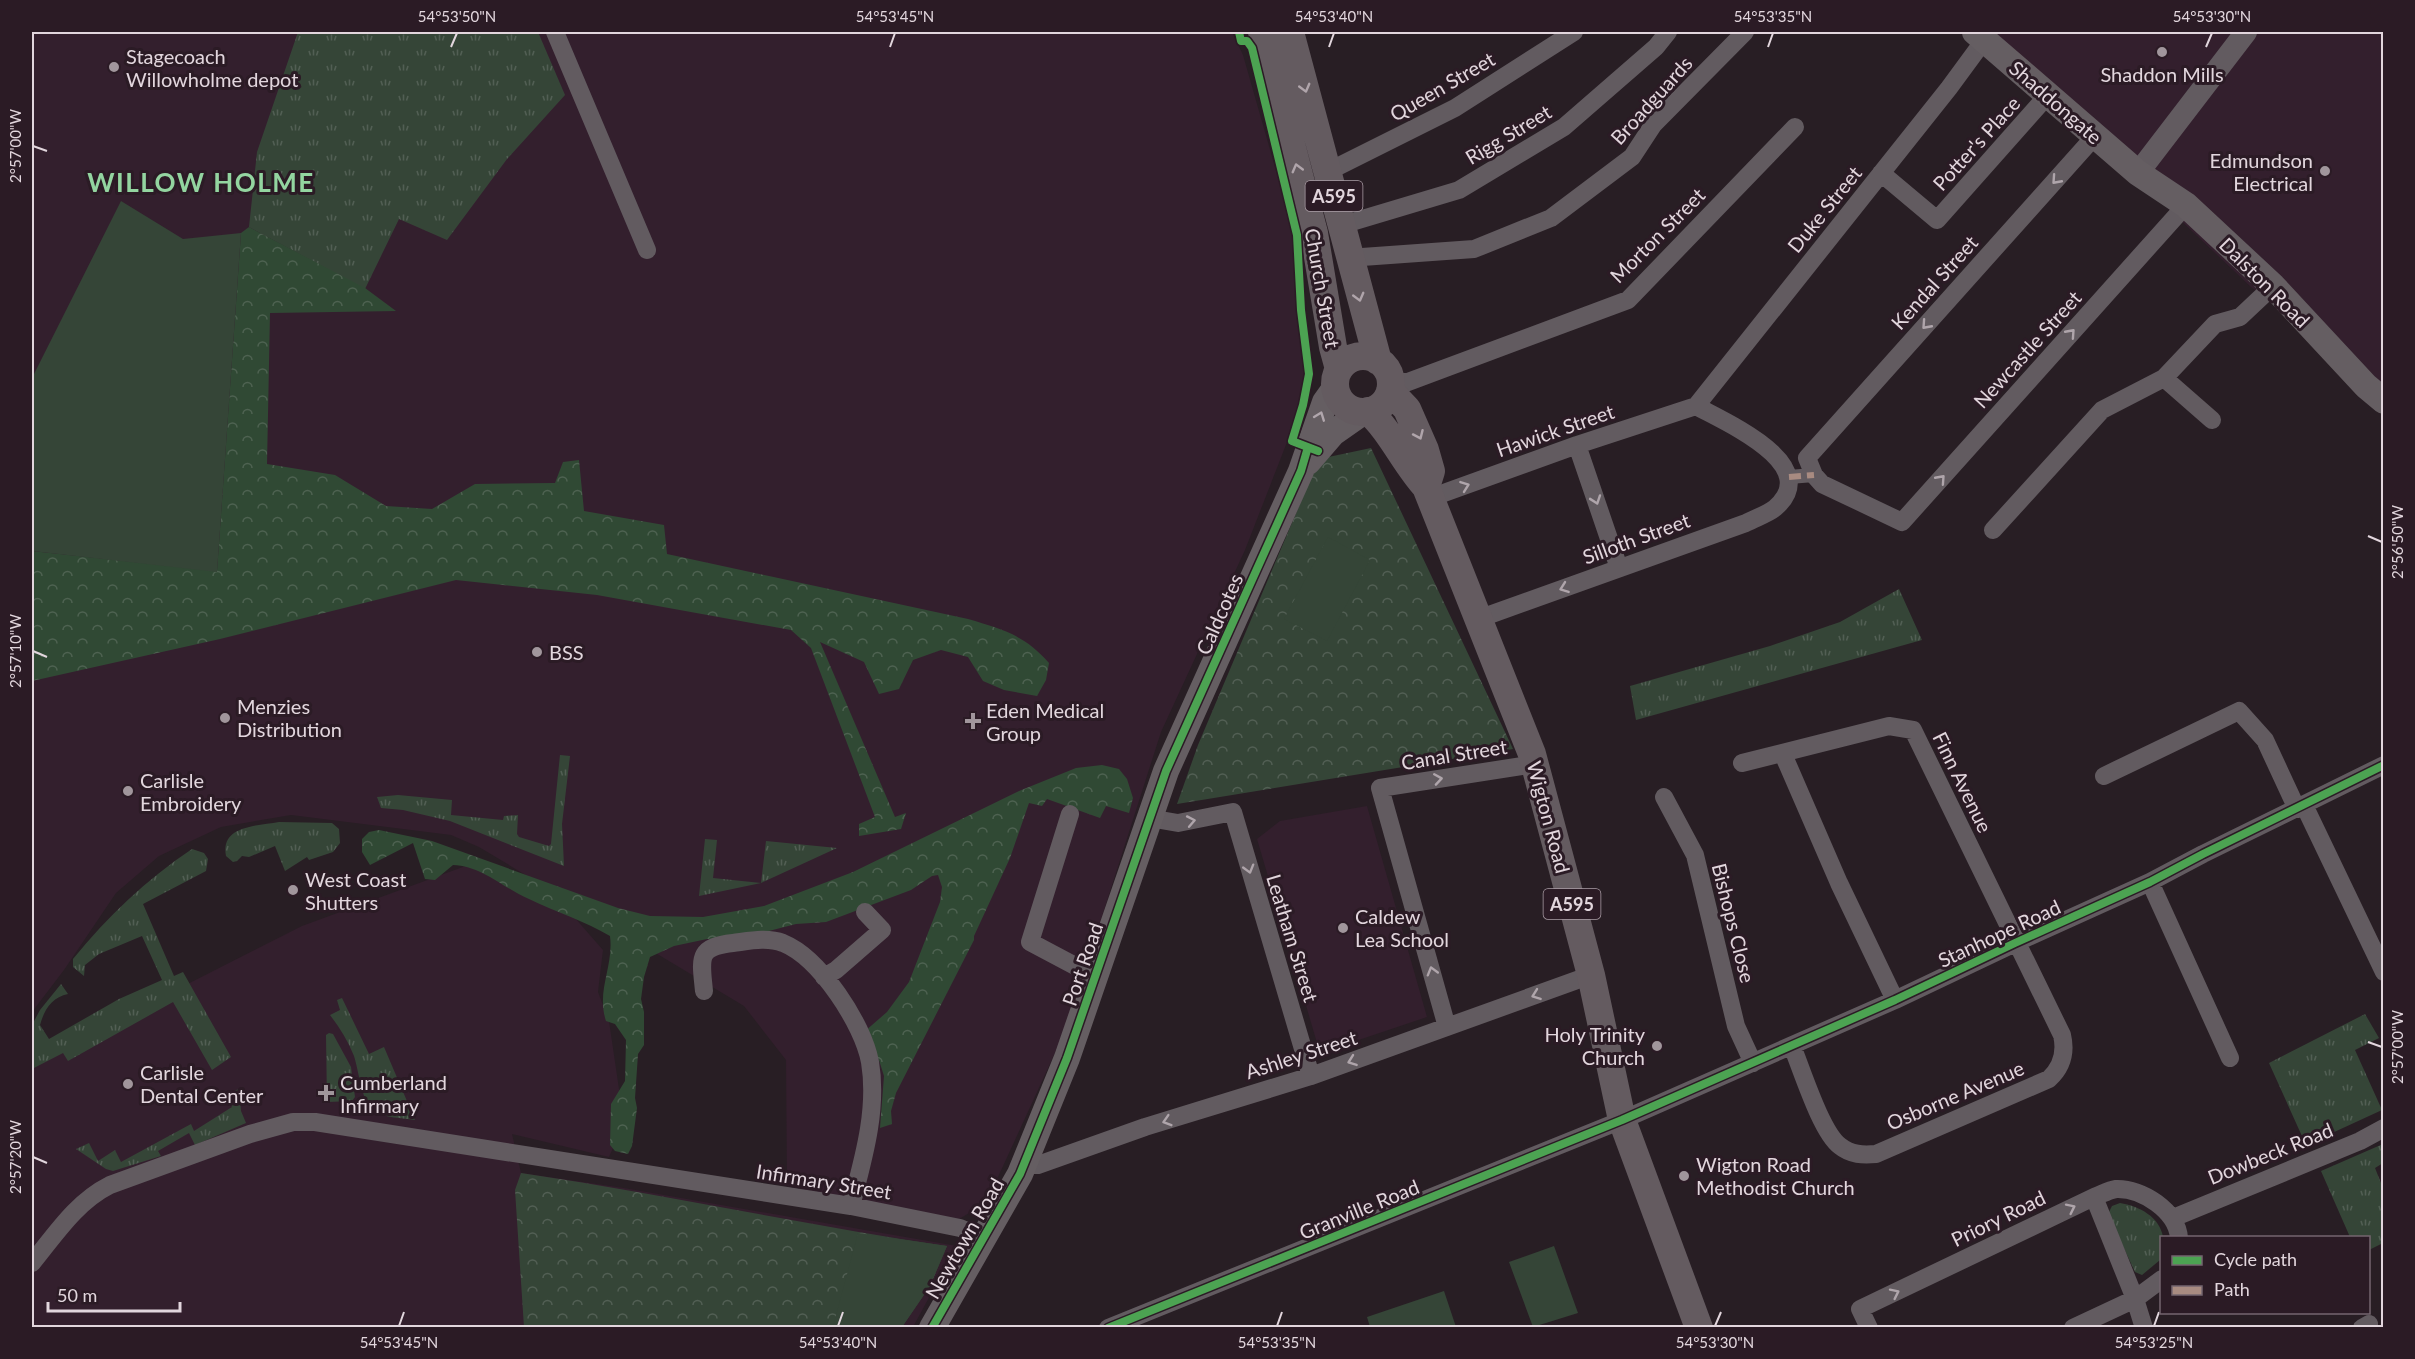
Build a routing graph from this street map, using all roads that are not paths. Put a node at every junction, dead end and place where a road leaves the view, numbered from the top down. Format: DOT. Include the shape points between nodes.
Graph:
graph roads {
  1 [pos="555,32"];
  2 [pos="1263,32"];
  3 [pos="1290,32"];
  4 [pos="1574,32"];
  5 [pos="1668,32"];
  6 [pos="1745,32"];
  7 [pos="2246,32"];
  8 [pos="1980,35"];
  9 [pos="2048,96"];
  10 [pos="1796,127"];
  11 [pos="2095,136"];
  12 [pos="1327,172"];
  13 [pos="1881,173"];
  14 [pos="2138,173"];
  15 [pos="2186,205"];
  16 [pos="1342,225"];
  17 [pos="647,250"];
  18 [pos="1349,260"];
  19 [pos="2272,286"];
  20 [pos="1386,378"];
  21 [pos="2164,378"];
  22 [pos="1337,379"];
  23 [pos="2384,401"];
  24 [pos="1696,406"];
  25 [pos="1365,412"];
  26 [pos="2212,420"];
  27 [pos="1577,445"];
  28 [pos="1811,467"];
  29 [pos="1301,471"];
  30 [pos="1789,477"];
  31 [pos="1428,492"];
  32 [pos="1994,530"];
  33 [pos="1619,568"];
  34 [pos="1478,619"];
  35 [pos="1783,754"];
  36 [pos="1742,763"];
  37 [pos="1535,764"];
  38 [pos="2384,765"];
  39 [pos="1166,771"];
  40 [pos="2104,776"];
  41 [pos="1664,797"];
  42 [pos="2301,807"];
  43 [pos="1070,814"];
  44 [pos="1149,818"];
  45 [pos="2150,882"];
  46 [pos="865,912"];
  47 [pos="2015,942"];
  48 [pos="2384,972"];
  49 [pos="1591,975"];
  50 [pos="824,977"];
  51 [pos="1096,977"];
  52 [pos="704,991"];
  53 [pos="1895,1000"];
  54 [pos="1447,1027"];
  55 [pos="1792,1046"];
  56 [pos="2230,1058"];
  57 [pos="1753,1063"];
  58 [pos="1311,1076"];
  59 [pos="1622,1120"];
  60 [pos="2384,1128"];
  61 [pos="1023,1165"];
  62 [pos="2094,1197"];
  63 [pos="851,1206"];
  64 [pos="2173,1218"];
  65 [pos="2178,1236"];
  66 [pos="984,1238"];
  67 [pos="32,1263"];
  68 [pos="2160,1280"];
  69 [pos="2135,1299"];
  70 [pos="932,1328"];
  71 [pos="1108,1328"];
  72 [pos="1699,1328"];
  73 [pos="1869,1328"];
  74 [pos="2073,1328"];
  75 [pos="2144,1328"];
  1 -- 17 [label="street"];
  22 -- 2 [label="main road, Church Street / A595, one-way" via="1314,234"];
  3 -- 12 [label="main road, Church Street / A595, one-way"];
  4 -- 12 [label="street, Queen Street" via="1455,108"];
  5 -- 16 [label="street, Rigg Street" via="1564,127 1459,190"];
  6 -- 18 [label="street, Broadguards" via="1653,126 1632,158 1551,218 1474,249"];
  7 -- 14 [label="street"];
  8 -- 9 [label="main road, Shaddongate"];
  8 -- 13 [label="street, Duke Street"];
  9 -- 11 [label="main road, Shaddongate"];
  9 -- 13 [label="street, Potter's Place" via="1937,220"];
  10 -- 20 [label="street, Morton Street" via="1628,300 1408,382"];
  11 -- 14 [label="main road, Shaddongate"];
  11 -- 28 [label="street, Kendal Street, one-way"];
  12 -- 16 [label="main road, Church Street / A595"];
  13 -- 24 [label="street, Duke Street"];
  14 -- 15 [label="main road, Dalston Road"];
  15 -- 19 [label="main road, Dalston Road"];
  28 -- 15 [label="street, Newcastle Street, one-way" via="1822,484 1902,522"];
  16 -- 18 [label="main road, Church Street / A595"];
  18 -- 20 [label="main road, Church Street / A595, one-way"];
  19 -- 21 [label="street" via="2240,317 2215,324"];
  19 -- 23 [label="main road, Dalston Road"];
  20 -- 22 [label="main road" via="1369,357 1352,358"];
  20 -- 25 [label="main road" via="1382,404"];
  20 -- 31 [label="main road, Wigton Road / A595, one-way" via="1407,409 1425,450 1431,471"];
  21 -- 26 [label="street"];
  21 -- 32 [label="street" via="2102,410"];
  22 -- 25 [label="main road" via="1342,402 1355,411"];
  29 -- 22 [label="main road, Caldcotes, one-way"];
  24 -- 27 [label="street, Hawick Street"];
  24 -- 30 [label="street" via="1770,450"];
  25 -- 29 [label="main road, Caldcotes" via="1334,433"];
  25 -- 31 [label="main road, Wigton Road / A595" via="1378,420"];
  31 -- 27 [label="street, Hawick Street, one-way" via="1499,474"];
  27 -- 33 [label="street, one-way"];
  28 -- 30 [label="street"];
  29 -- 39 [label="main road, Caldcotes"];
  30 -- 33 [label="street, Silloth Street" via="1790,487 1776,507 1746,523"];
  31 -- 34 [label="main road, Wigton Road / A595"];
  33 -- 34 [label="street, Silloth Street, one-way"];
  34 -- 37 [label="main road, Wigton Road / A595"];
  35 -- 36 [label="street, Finn Avenue"];
  35 -- 47 [label="street, Finn Avenue" via="1888,726 1913,730"];
  35 -- 53 [label="street"];
  37 -- 49 [label="main road, Wigton Road / A595"];
  54 -- 37 [label="street, Canal Street, one-way" via="1380,788"];
  38 -- 42 [label="street, Stanhope Road"];
  39 -- 44 [label="main road, Port Road"];
  40 -- 42 [label="street" via="2240,711 2265,740"];
  41 -- 57 [label="street, Bishops Close" via="1695,855 1736,1026"];
  42 -- 45 [label="street, Stanhope Road"];
  42 -- 48 [label="street"];
  43 -- 51 [label="street" via="1030,942"];
  44 -- 51 [label="main road, Port Road"];
  44 -- 58 [label="street, Leatham Street, one-way" via="1178,823 1233,813"];
  45 -- 47 [label="street, Stanhope Road"];
  45 -- 56 [label="street"];
  46 -- 50 [label="street" via="882,930"];
  47 -- 53 [label="street, Stanhope Road"];
  47 -- 55 [label="street, Osborne Avenue" via="2064,1046 2059,1067 2049,1079 1876,1154 1856,1154 1839,1146 1827,1129"];
  49 -- 54 [label="street, Ashley Street, one-way"];
  49 -- 59 [label="main road, Wigton Road / A595"];
  50 -- 52 [label="street" via="803,956 783,944 758,940 707,950 702,967"];
  50 -- 63 [label="street" via="864,1039 872,1080 871,1118"];
  51 -- 61 [label="main road, Port Road"];
  53 -- 55 [label="street, Stanhope Road"];
  54 -- 58 [label="street, Ashley Street, one-way"];
  55 -- 57 [label="street, Stanhope Road"];
  57 -- 59 [label="street, Stanhope Road"];
  58 -- 61 [label="street, Ashley Street, one-way" via="1038,1165"];
  59 -- 71 [label="street, Granville Road"];
  59 -- 72 [label="main road, Wigton Road / A595"];
  60 -- 64 [label="street, Dowbeck Road"];
  61 -- 66 [label="main road, Newtown Road"];
  62 -- 64 [label="street, Priory Road" via="2116,1189 2136,1193 2158,1203"];
  62 -- 69 [label="street"];
  73 -- 62 [label="street, Priory Road, one-way" via="1860,1309"];
  63 -- 66 [label="street, Infirmary Street" via="960,1228"];
  63 -- 67 [label="street, Infirmary Street" via="315,1122 292,1122 94,1193"];
  64 -- 65 [label="street"];
  66 -- 70 [label="main road, Newtown Road"];
  68 -- 69 [label="street"];
  69 -- 74 [label="street"];
  69 -- 75 [label="street"];
}
